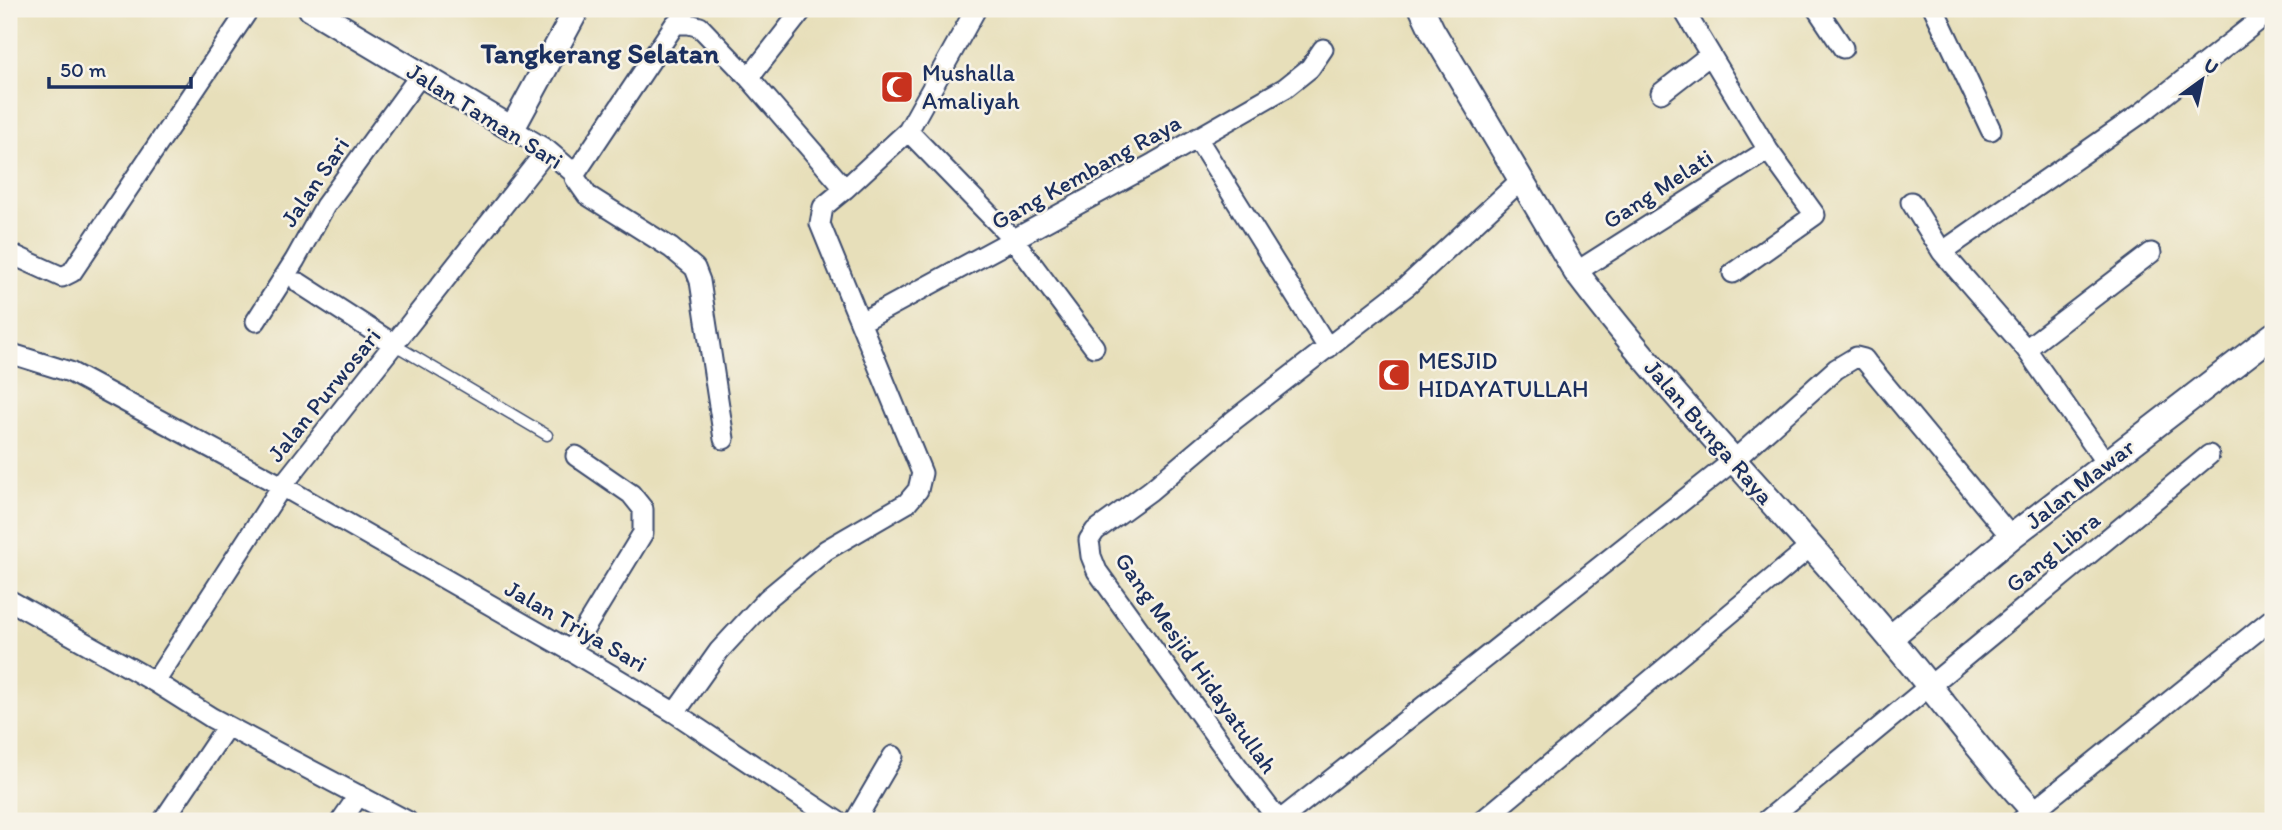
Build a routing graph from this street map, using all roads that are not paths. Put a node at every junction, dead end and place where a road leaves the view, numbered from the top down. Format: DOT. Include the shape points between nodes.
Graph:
graph roads {
  1 [pos="249,9"];
  2 [pos="311,9"];
  3 [pos="577,9"];
  4 [pos="803,9"];
  5 [pos="976,9"];
  6 [pos="1422,9"];
  7 [pos="1683,9"];
  8 [pos="1817,9"];
  9 [pos="1934,9"];
  10 [pos="2273,9"];
  11 [pos="1843,47"];
  12 [pos="1323,49"];
  13 [pos="1710,55"];
  14 [pos="421,74"];
  15 [pos="749,78"];
  16 [pos="1661,93"];
  17 [pos="512,129"];
  18 [pos="1991,130"];
  19 [pos="908,131"];
  20 [pos="1197,138"];
  21 [pos="547,150"];
  22 [pos="1768,150"];
  23 [pos="575,174"];
  24 [pos="1521,180"];
  25 [pos="845,189"];
  26 [pos="1911,202"];
  27 [pos="1014,240"];
  28 [pos="1942,252"];
  29 [pos="2151,253"];
  30 [pos="9,254"];
  31 [pos="1576,272"];
  32 [pos="1733,273"];
  33 [pos="299,283"];
  34 [pos="256,321"];
  35 [pos="861,322"];
  36 [pos="2273,335"];
  37 [pos="395,345"];
  38 [pos="1094,347"];
  39 [pos="1328,348"];
  40 [pos="2026,349"];
  41 [pos="9,353"];
  42 [pos="547,435"];
  43 [pos="724,439"];
  44 [pos="2208,455"];
  45 [pos="576,456"];
  46 [pos="1733,461"];
  47 [pos="2106,463"];
  48 [pos="282,486"];
  49 [pos="2011,537"];
  50 [pos="1810,547"];
  51 [pos="11,607"];
  52 [pos="2273,618"];
  53 [pos="1890,638"];
  54 [pos="571,651"];
  55 [pos="155,681"];
  56 [pos="1928,686"];
  57 [pos="675,713"];
  58 [pos="227,726"];
  59 [pos="893,756"];
  60 [pos="359,795"];
  61 [pos="2032,818"];
  62 [pos="163,821"];
  63 [pos="341,821"];
  64 [pos="407,821"];
  65 [pos="837,821"];
  66 [pos="855,821"];
  67 [pos="1279,821"];
  68 [pos="1482,821"];
  69 [pos="1766,821"];
  1 -- 30 [label="street" via="72,272 62,277"];
  2 -- 14 [label="street, Jalan Taman Sari"];
  3 -- 17 [label="street"];
  4 -- 15 [label="street"];
  5 -- 19 [label="street"];
  6 -- 24 [label="street, Jalan Bunga Raya"];
  7 -- 13 [label="street"];
  8 -- 11 [label="street"];
  9 -- 18 [label="street"];
  10 -- 28 [label="street" via="2143,113"];
  12 -- 20 [label="street, Gang Kembang Raya" via="1310,68 1285,88"];
  13 -- 16 [label="street"];
  13 -- 22 [label="street"];
  14 -- 17 [label="street, Jalan Taman Sari"];
  14 -- 34 [label="street, Jalan Sari" via="325,206"];
  15 -- 23 [label="street, Jalan Taman Sari" via="700,27 675,24"];
  15 -- 25 [label="street"];
  17 -- 21 [label="street, Jalan Taman Sari"];
  19 -- 25 [label="street"];
  19 -- 27 [label="street"];
  20 -- 27 [label="street, Gang Kembang Raya"];
  20 -- 39 [label="street"];
  21 -- 23 [label="street, Jalan Taman Sari"];
  21 -- 37 [label="street, Jalan Purwosari"];
  22 -- 31 [label="street, Gang Melati"];
  22 -- 32 [label="street" via="1815,215"];
  23 -- 43 [label="street" via="587,195 695,268"];
  24 -- 31 [label="street, Jalan Bunga Raya"];
  24 -- 39 [label="street, Gang Mesjid Hidayatullah" via="1408,286"];
  25 -- 35 [label="street" via="823,207 820,224"];
  26 -- 28 [label="street"];
  27 -- 35 [label="street, Gang Kembang Raya"];
  27 -- 38 [label="street"];
  28 -- 40 [label="street"];
  29 -- 40 [label="street"];
  31 -- 46 [label="street, Jalan Bunga Raya"];
  33 -- 37 [label="street"];
  35 -- 57 [label="street" via="922,473 918,490 907,503 826,550 768,597 719,651"];
  36 -- 47 [label="street, Jalan Mawar"];
  37 -- 42 [label="lane"];
  37 -- 48 [label="street, Jalan Purwosari"];
  39 -- 67 [label="street, Gang Mesjid Hidayatullah" via="1089,540 1097,571"];
  40 -- 47 [label="street"];
  41 -- 48 [label="street, Jalan Triya Sari" via="70,372"];
  44 -- 56 [label="street, Gang Libra"];
  45 -- 54 [label="street" via="631,494 643,509 643,533"];
  46 -- 49 [label="street, Gang Mesjid Hidayatullah" via="1836,369 1860,357"];
  46 -- 50 [label="street, Jalan Bunga Raya"];
  46 -- 67 [label="street, Gang Mesjid Hidayatullah"];
  47 -- 49 [label="street, Jalan Mawar"];
  48 -- 54 [label="street, Jalan Triya Sari"];
  48 -- 55 [label="street, Jalan Purwosari"];
  49 -- 53 [label="street, Jalan Mawar"];
  50 -- 53 [label="street, Jalan Bunga Raya"];
  50 -- 68 [label="street"];
  51 -- 55 [label="street"];
  52 -- 61 [label="street"];
  53 -- 56 [label="street, Jalan Bunga Raya"];
  54 -- 57 [label="street, Jalan Triya Sari"];
  55 -- 58 [label="street"];
  56 -- 61 [label="street, Jalan Bunga Raya"];
  56 -- 69 [label="street, Gang Libra"];
  57 -- 65 [label="street, Jalan Triya Sari"];
  58 -- 60 [label="street"];
  58 -- 62 [label="street"];
  59 -- 66 [label="street"];
  60 -- 63 [label="street"];
  60 -- 64 [label="street"];
}
